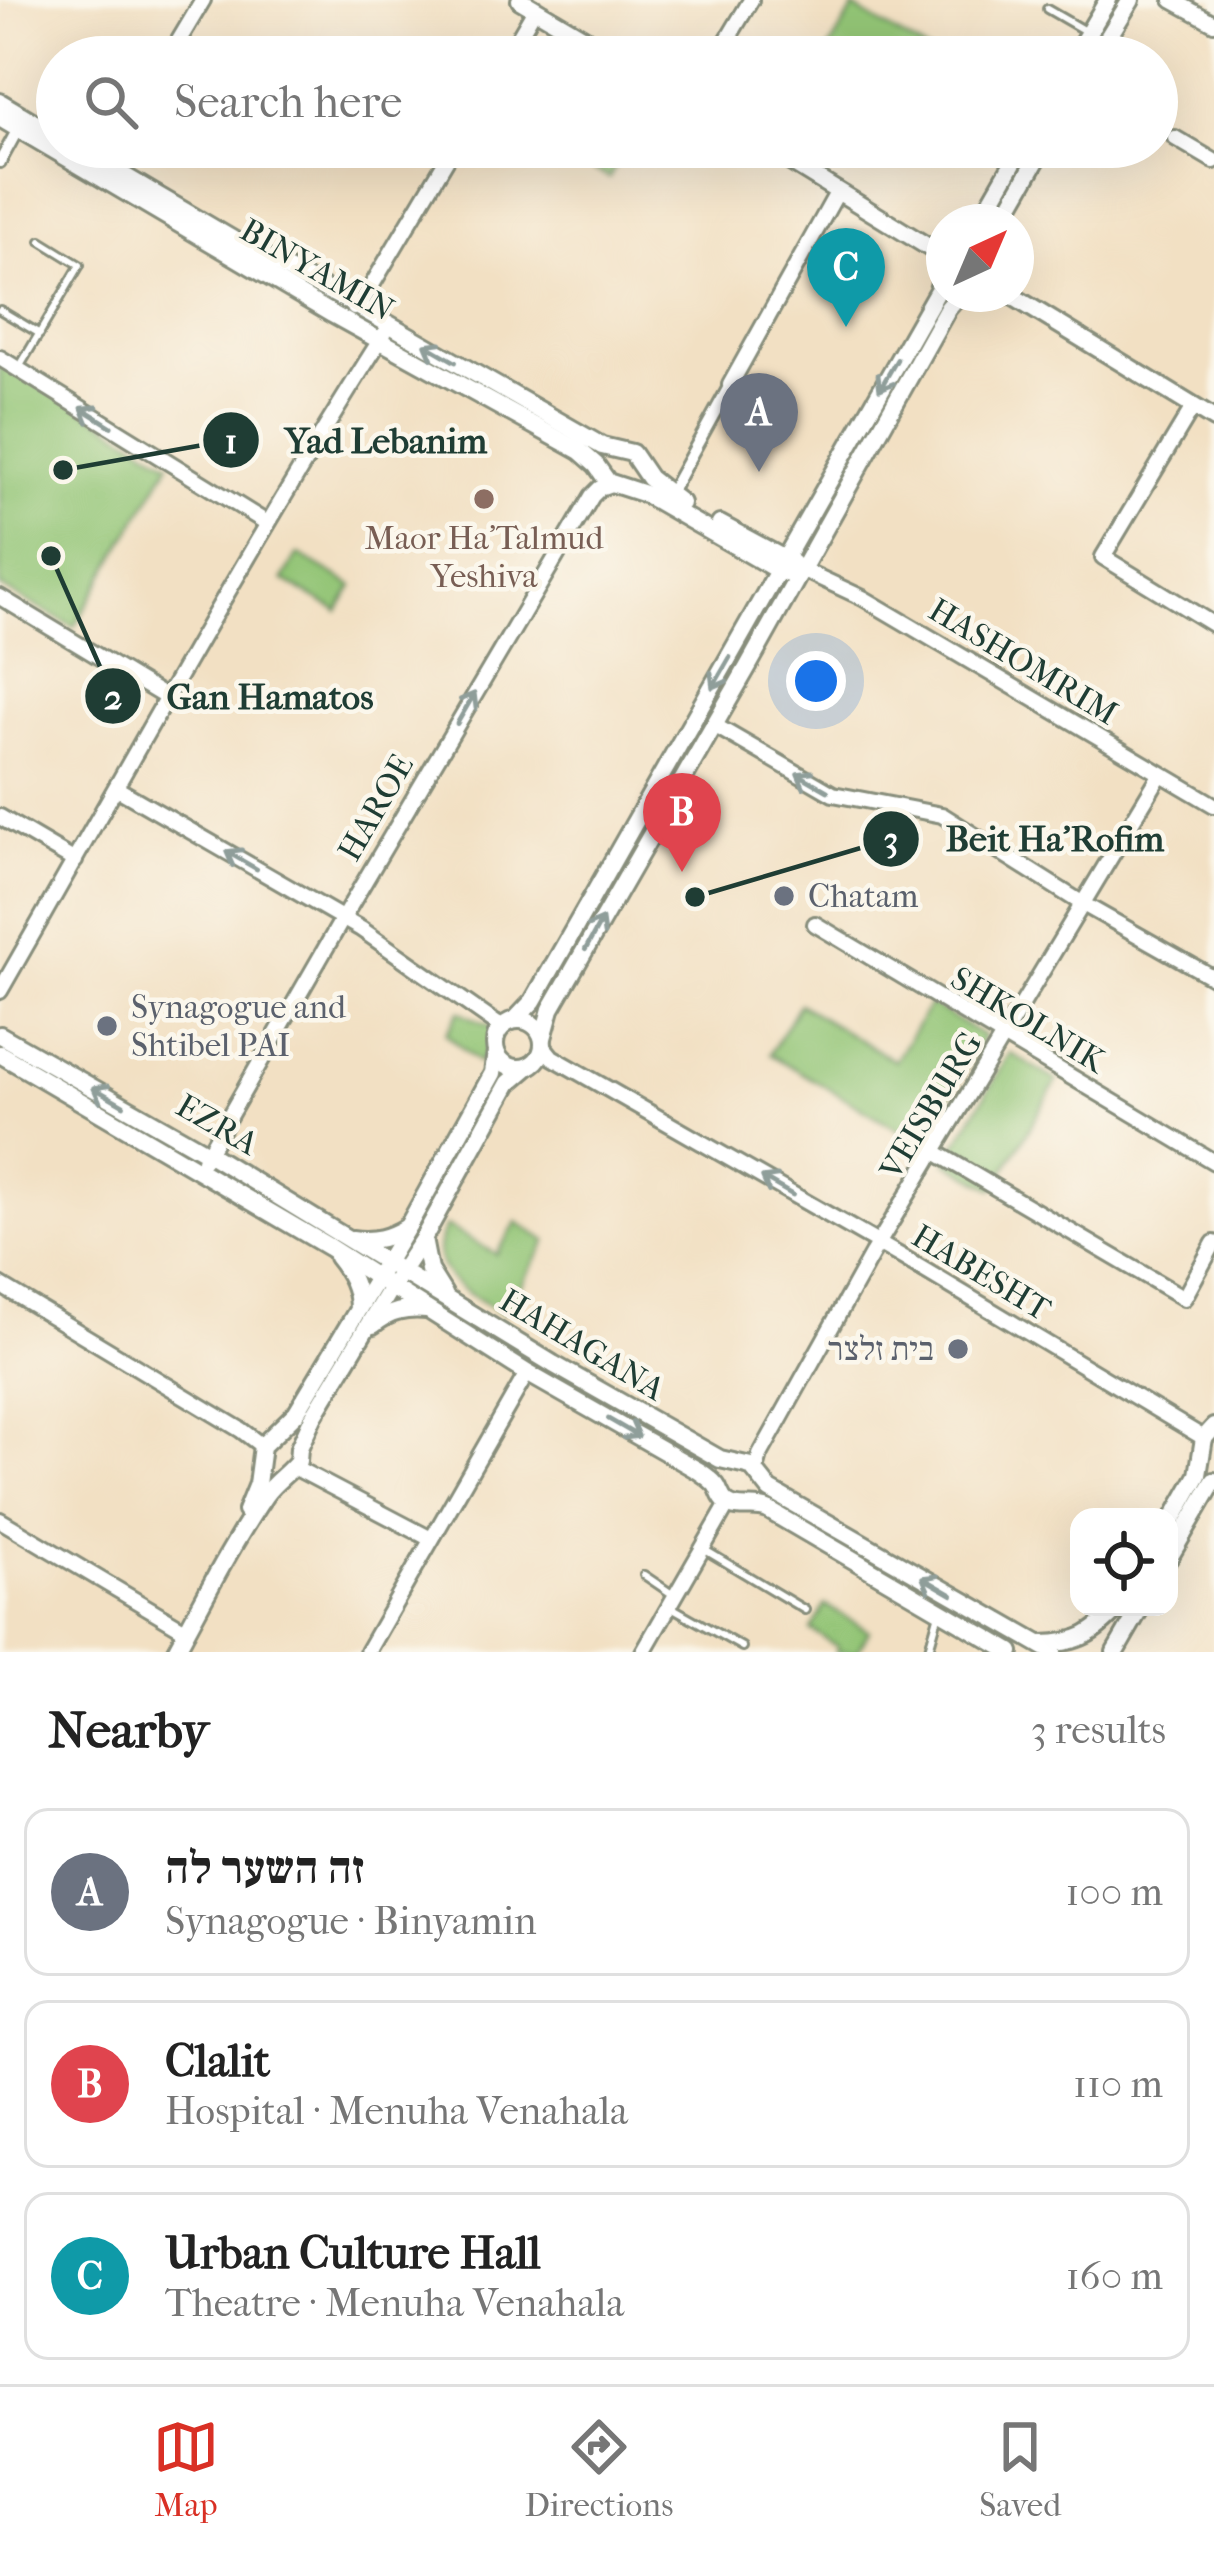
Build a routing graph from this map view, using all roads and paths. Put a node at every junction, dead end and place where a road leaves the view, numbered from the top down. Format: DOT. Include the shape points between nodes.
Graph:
graph roads {
  1 [pos="203,0"];
  2 [pos="751,0"];
  3 [pos="1108,0"];
  4 [pos="1131,0"];
  5 [pos="1172,0"];
  6 [pos="527,4"];
  7 [pos="1046,9"];
  8 [pos="1214,23"];
  9 [pos="1088,33"];
  10 [pos="182,36"];
  11 [pos="515,36"];
  12 [pos="581,36"];
  13 [pos="730,36"];
  14 [pos="1086,36"];
  15 [pos="1109,36"];
  16 [pos="0,102"];
  17 [pos="0,118"];
  18 [pos="36,123"];
  19 [pos="18,129"];
  20 [pos="36,138"];
  21 [pos="1178,140"];
  22 [pos="1214,161"];
  23 [pos="0,162"];
  24 [pos="95,168"];
  25 [pos="98,168"];
  26 [pos="105,168"];
  27 [pos="442,168"];
  28 [pos="800,168"];
  29 [pos="1010,168"];
  30 [pos="1032,168"];
  31 [pos="103,172"];
  32 [pos="838,191"];
  33 [pos="989,204"];
  34 [pos="1011,204"];
  35 [pos="41,241"];
  36 [pos="926,245"];
  37 [pos="359,307"];
  38 [pos="1034,309"];
  39 [pos="0,310"];
  40 [pos="926,311"];
  41 [pos="946,312"];
  42 [pos="332,314"];
  43 [pos="390,325"];
  44 [pos="40,334"];
  45 [pos="380,341"];
  46 [pos="0,358"];
  47 [pos="19,369"];
  48 [pos="730,385"];
  49 [pos="1193,407"];
  50 [pos="1214,419"];
  51 [pos="616,449"];
  52 [pos="638,462"];
  53 [pos="612,481"];
  54 [pos="670,495"];
  55 [pos="267,523"];
  56 [pos="783,565"];
  57 [pos="803,570"];
  58 [pos="0,597"];
  59 [pos="1214,625"];
  60 [pos="167,698"];
  61 [pos="714,725"];
  62 [pos="1160,775"];
  63 [pos="116,788"];
  64 [pos="1214,806"];
  65 [pos="0,817"];
  66 [pos="75,861"];
  67 [pos="1083,904"];
  68 [pos="343,918"];
  69 [pos="815,924"];
  70 [pos="1214,978"];
  71 [pos="0,992"];
  72 [pos="508,1023"];
  73 [pos="0,1035"];
  74 [pos="1004,1037"];
  75 [pos="543,1043"];
  76 [pos="496,1052"];
  77 [pos="0,1054"];
  78 [pos="529,1066"];
  79 [pos="934,1152"];
  80 [pos="203,1161"];
  81 [pos="1214,1162"];
  82 [pos="408,1226"];
  83 [pos="346,1238"];
  84 [pos="423,1239"];
  85 [pos="1214,1243"];
  86 [pos="879,1244"];
  87 [pos="328,1247"];
  88 [pos="388,1274"];
  89 [pos="0,1285"];
  90 [pos="448,1300"];
  91 [pos="358,1310"];
  92 [pos="428,1310"];
  93 [pos="362,1335"];
  94 [pos="526,1373"];
  95 [pos="1207,1436"];
  96 [pos="265,1447"];
  97 [pos="299,1448"];
  98 [pos="1214,1461"];
  99 [pos="735,1465"];
  100 [pos="291,1469"];
  101 [pos="759,1476"];
  102 [pos="1214,1481"];
  103 [pos="724,1496"];
  104 [pos="752,1505"];
  105 [pos="1178,1510"];
  106 [pos="0,1520"];
  107 [pos="431,1539"];
  108 [pos="1178,1543"];
  109 [pos="702,1549"];
  110 [pos="227,1556"];
  111 [pos="644,1575"];
  112 [pos="672,1601"];
  113 [pos="805,1610"];
  114 [pos="940,1610"];
  115 [pos="1109,1616"];
  116 [pos="1113,1616"];
  117 [pos="1136,1616"];
  118 [pos="187,1631"];
  119 [pos="742,1647"];
  120 [pos="1046,1648"];
  121 [pos="175,1652"];
  122 [pos="367,1652"];
  123 [pos="643,1652"];
  124 [pos="928,1652"];
  125 [pos="1011,1652"];
  126 [pos="1091,1652"];
  127 [pos="1115,1652"];
  1 -- 10 [label="street"];
  2 -- 13 [label="street"];
  3 -- 9 [label="street"];
  4 -- 15 [label="street"];
  5 -- 8 [label="street"];
  6 -- 11 [label="street"];
  6 -- 12 [label="street"];
  7 -- 9 [label="lane"];
  9 -- 14 [label="street"];
  16 -- 18 [label="street"];
  17 -- 19 [label="street, BINYAMIN"];
  19 -- 20 [label="street, BINYAMIN"];
  19 -- 23 [label="street"];
  21 -- 22 [label="street"];
  24 -- 31 [label="street, BINYAMIN"];
  25 -- 31 [label="street, BINYAMIN"];
  26 -- 31 [label="street"];
  27 -- 37 [label="street"];
  28 -- 32 [label="street"];
  29 -- 33 [label="street"];
  30 -- 34 [label="street"];
  31 -- 37 [label="street, BINYAMIN"];
  31 -- 42 [label="street, BINYAMIN"];
  32 -- 36 [label="street"];
  32 -- 48 [label="street"];
  35 -- 44 [label="lane" via="80,265"];
  37 -- 42 [label="street"];
  37 -- 43 [label="street, BINYAMIN"];
  38 -- 49 [label="street"];
  39 -- 44 [label="lane"];
  40 -- 56 [label="street, one-way"];
  41 -- 57 [label="street"];
  42 -- 45 [label="street, BINYAMIN"];
  43 -- 45 [label="street"];
  51 -- 43 [label="street, BINYAMIN, one-way"];
  44 -- 47 [label="lane"];
  45 -- 53 [label="street, BINYAMIN" via="580,451"];
  45 -- 55 [label="street"];
  46 -- 47 [label="street"];
  55 -- 47 [label="street, one-way"];
  48 -- 54 [label="street"];
  49 -- 50 [label="street"];
  49 -- 59 [label="street" via="1103,557"];
  51 -- 52 [label="street, BINYAMIN"];
  51 -- 53 [label="street" via="605,455"];
  52 -- 53 [label="street" via="638,474"];
  52 -- 54 [label="street, BINYAMIN"];
  53 -- 56 [label="street, BINYAMIN"];
  68 -- 53 [label="street, HAROE, one-way" via="592,496"];
  54 -- 56 [label="street, BINYAMIN"];
  55 -- 60 [label="street"];
  56 -- 57 [label="street, BINYAMIN"];
  56 -- 72 [label="street, one-way" via="532,1001"];
  57 -- 61 [label="street"];
  57 -- 62 [label="street, HASHOMRIM"];
  58 -- 60 [label="street"];
  60 -- 63 [label="street"];
  67 -- 61 [label="street, one-way" via="942,814 833,794"];
  75 -- 61 [label="street, one-way" via="551,1009"];
  62 -- 64 [label="street, HASHOMRIM"];
  62 -- 67 [label="street, VEISBURG"];
  63 -- 66 [label="street"];
  68 -- 63 [label="street, one-way"];
  65 -- 66 [label="street"];
  66 -- 71 [label="street"];
  67 -- 70 [label="street"];
  67 -- 74 [label="street, VEISBURG"];
  68 -- 72 [label="street"];
  68 -- 80 [label="street, HAROE"];
  69 -- 74 [label="street, SHKOLNIK"];
  72 -- 75 [label="street" via="530,1022"];
  72 -- 76 [label="street"];
  80 -- 73 [label="street, EZRA, one-way"];
  74 -- 79 [label="street, VEISBURG"];
  74 -- 81 [label="street, SHKOLNIK"];
  75 -- 78 [label="street"];
  86 -- 75 [label="street, HABESHT, one-way" via="552,1057"];
  76 -- 78 [label="street" via="514,1068"];
  76 -- 82 [label="street" via="493,1073"];
  77 -- 80 [label="street, EZRA"];
  78 -- 84 [label="street" via="509,1083"];
  79 -- 85 [label="street" via="1184,1298"];
  79 -- 86 [label="street, VEISBURG"];
  80 -- 83 [label="street, EZRA"];
  80 -- 87 [label="street, EZRA"];
  82 -- 83 [label="street" via="377,1240"];
  82 -- 88 [label="street"];
  83 -- 88 [label="street, EZRA"];
  84 -- 88 [label="street"];
  84 -- 90 [label="street" via="429,1270"];
  86 -- 95 [label="street, HABESHT"];
  86 -- 101 [label="street, VEISBURG" via="760,1455"];
  87 -- 88 [label="street, EZRA"];
  87 -- 91 [label="street" via="353,1280"];
  88 -- 90 [label="street, HAHAGANA"];
  88 -- 91 [label="street"];
  88 -- 92 [label="street, HAHAGANA"];
  88 -- 93 [label="street"];
  89 -- 96 [label="street"];
  90 -- 99 [label="street, HAHAGANA"];
  91 -- 96 [label="street" via="296,1413"];
  92 -- 93 [label="street" via="392,1312"];
  92 -- 94 [label="street, HAHAGANA"];
  93 -- 97 [label="street"];
  94 -- 103 [label="street, HAHAGANA, one-way" via="699,1471"];
  94 -- 107 [label="street"];
  95 -- 98 [label="street"];
  95 -- 105 [label="street"];
  96 -- 97 [label="street" via="287,1436"];
  96 -- 100 [label="street" via="269,1470"];
  96 -- 110 [label="street"];
  97 -- 100 [label="street"];
  99 -- 101 [label="street"];
  99 -- 103 [label="street" via="721,1476"];
  100 -- 107 [label="street"];
  100 -- 110 [label="street"];
  101 -- 104 [label="street"];
  120 -- 101 [label="street, one-way" via="779,1496"];
  102 -- 108 [label="street"];
  103 -- 104 [label="street" via="738,1508"];
  103 -- 109 [label="street"];
  104 -- 114 [label="street"];
  106 -- 118 [label="street"];
  107 -- 122 [label="street"];
  109 -- 112 [label="street"];
  109 -- 113 [label="lane"];
  110 -- 118 [label="street"];
  111 -- 112 [label="lane"];
  112 -- 119 [label="lane"];
  112 -- 123 [label="street"];
  114 -- 124 [label="lane"];
  114 -- 125 [label="street"];
  115 -- 120 [label="street" via="1088,1635"];
  116 -- 126 [label="street"];
  117 -- 127 [label="street"];
  118 -- 121 [label="street"];
}
